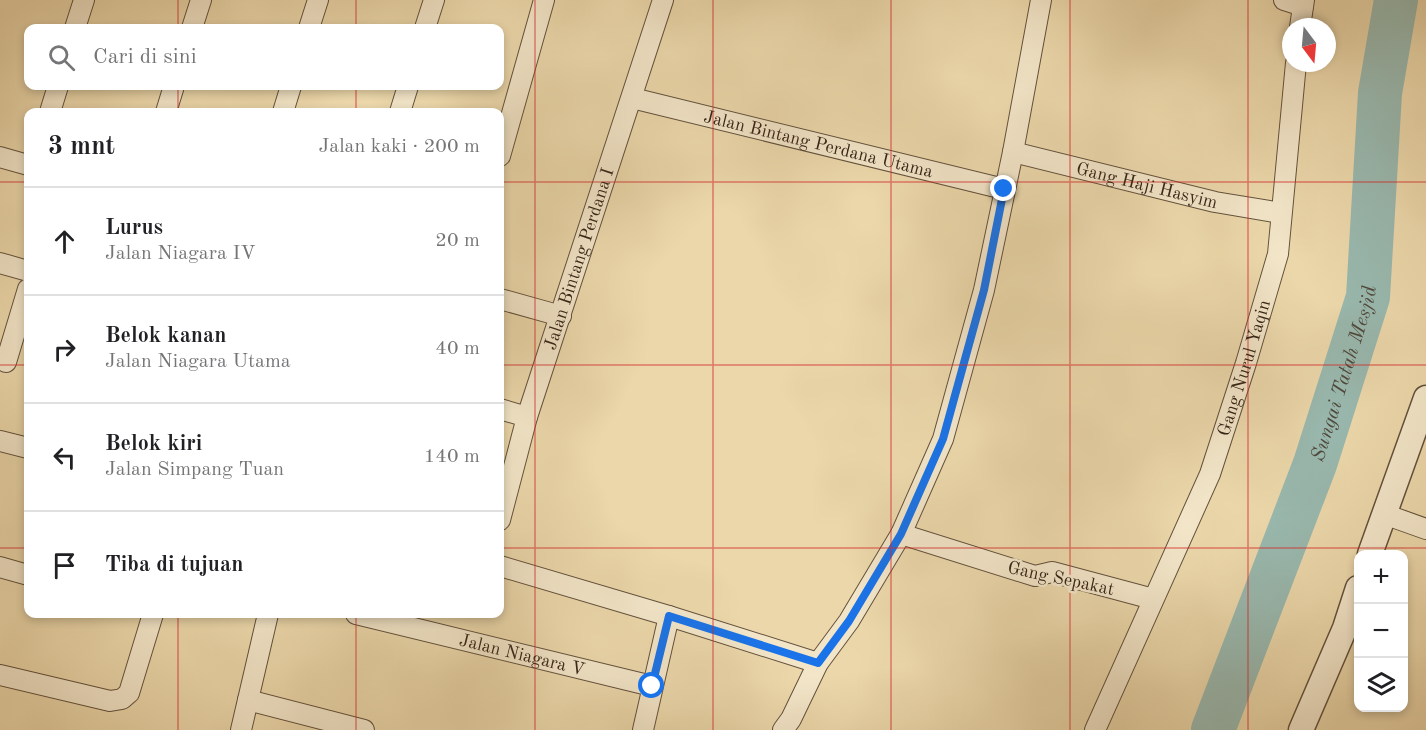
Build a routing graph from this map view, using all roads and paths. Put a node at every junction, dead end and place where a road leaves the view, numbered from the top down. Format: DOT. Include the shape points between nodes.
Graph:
graph roads {
  1 [pos="84,0"];
  2 [pos="201,0"];
  3 [pos="318,0"];
  4 [pos="434,0"];
  5 [pos="544,0"];
  6 [pos="663,0"];
  7 [pos="1041,0"];
  8 [pos="1284,0"];
  9 [pos="1304,3"];
  10 [pos="1302,18"];
  11 [pos="76,24"];
  12 [pos="193,24"];
  13 [pos="310,24"];
  14 [pos="426,24"];
  15 [pos="1295,72"];
  16 [pos="57,90"];
  17 [pos="173,90"];
  18 [pos="290,90"];
  19 [pos="407,90"];
  20 [pos="632,98"];
  21 [pos="51,108"];
  22 [pos="167,108"];
  23 [pos="284,108"];
  24 [pos="401,108"];
  25 [pos="504,142"];
  26 [pos="1013,152"];
  27 [pos="0,157"];
  28 [pos="24,164"];
  29 [pos="1004,189"];
  30 [pos="1281,213"];
  31 [pos="0,263"];
  32 [pos="24,270"];
  33 [pos="504,299"];
  34 [pos="24,302"];
  35 [pos="561,316"];
  36 [pos="6,362"];
  37 [pos="1426,398"];
  38 [pos="504,410"];
  39 [pos="526,417"];
  40 [pos="0,441"];
  41 [pos="24,447"];
  42 [pos="504,504"];
  43 [pos="1384,514"];
  44 [pos="1426,529"];
  45 [pos="901,534"];
  46 [pos="1372,550"];
  47 [pos="0,567"];
  48 [pos="504,567"];
  49 [pos="24,574"];
  50 [pos="1153,599"];
  51 [pos="1354,600"];
  52 [pos="669,616"];
  53 [pos="152,618"];
  54 [pos="267,618"];
  55 [pos="372,618"];
  56 [pos="818,663"];
  57 [pos="0,675"];
  58 [pos="652,686"];
  59 [pos="248,700"];
  60 [pos="241,730"];
  61 [pos="364,730"];
  62 [pos="643,730"];
  63 [pos="783,730"];
  64 [pos="1095,730"];
  65 [pos="1301,730"];
  1 -- 11 [label="street"];
  2 -- 12 [label="street"];
  3 -- 13 [label="street"];
  4 -- 14 [label="street"];
  5 -- 25 [label="street"];
  6 -- 20 [label="street, Jalan Bintang Perdana I"];
  7 -- 26 [label="street"];
  8 -- 9 [label="street"];
  9 -- 10 [label="street"];
  15 -- 30 [label="street, Gang Nurul Yaqin"];
  16 -- 21 [label="street"];
  17 -- 22 [label="street"];
  18 -- 23 [label="street"];
  19 -- 24 [label="street"];
  20 -- 29 [label="street, Jalan Bintang Perdana Utama"];
  20 -- 35 [label="street, Jalan Bintang Perdana I"];
  26 -- 29 [label="street"];
  26 -- 30 [label="street, Gang Haji Hasyim" via="1215,202"];
  27 -- 28 [label="street"];
  29 -- 45 [label="street" via="984,290 943,439"];
  30 -- 50 [label="street, Gang Nurul Yaqin" via="1278,254 1210,474"];
  31 -- 32 [label="street"];
  33 -- 35 [label="street"];
  34 -- 36 [label="street"];
  35 -- 39 [label="street, Jalan Bintang Perdana I"];
  37 -- 43 [label="street"];
  38 -- 39 [label="street"];
  39 -- 42 [label="street, Jalan Bintang Perdana I"];
  40 -- 41 [label="street"];
  43 -- 44 [label="street"];
  43 -- 46 [label="street"];
  45 -- 50 [label="street, Gang Sepakat" via="1035,576 1052,572"];
  45 -- 56 [label="street" via="849,621"];
  47 -- 49 [label="street"];
  48 -- 52 [label="street"];
  50 -- 64 [label="street, Gang Nurul Yaqin"];
  51 -- 65 [label="street"];
  52 -- 56 [label="street"];
  52 -- 58 [label="street"];
  53 -- 57 [label="street" via="129,693 122,699 110,701"];
  54 -- 59 [label="street"];
  55 -- 58 [label="street, Jalan Niagara V"];
  56 -- 63 [label="street"];
  58 -- 62 [label="street"];
  59 -- 60 [label="street"];
  59 -- 61 [label="street"];
}
